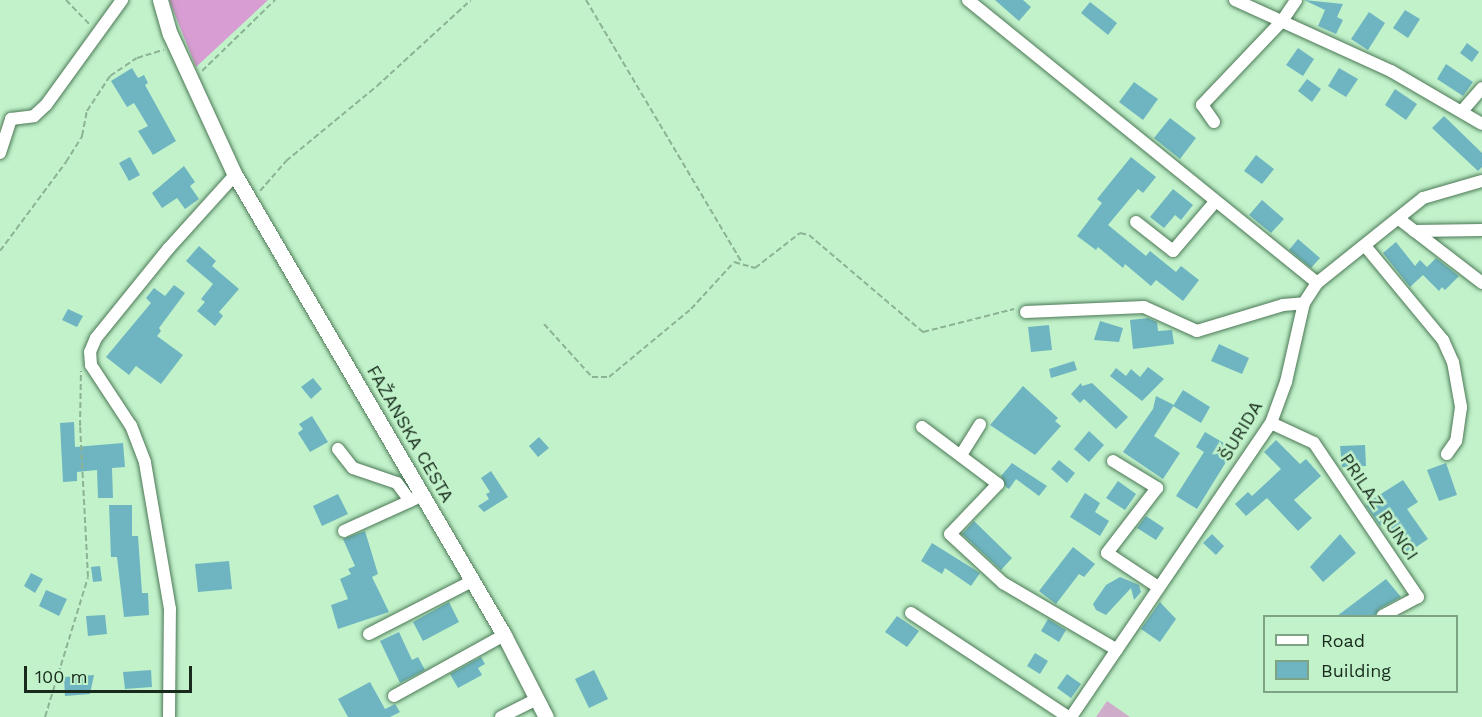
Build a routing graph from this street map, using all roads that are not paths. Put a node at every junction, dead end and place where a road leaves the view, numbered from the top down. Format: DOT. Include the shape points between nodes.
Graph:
graph roads {
  1 [pos="122,0"];
  2 [pos="160,0"];
  3 [pos="968,0"];
  4 [pos="1235,0"];
  5 [pos="1296,0"];
  6 [pos="1282,21"];
  7 [pos="1482,88"];
  8 [pos="1463,110"];
  9 [pos="6,118"];
  10 [pos="1214,122"];
  11 [pos="1482,124"];
  12 [pos="0,153"];
  13 [pos="235,175"];
  14 [pos="1482,181"];
  15 [pos="1214,203"];
  16 [pos="1399,219"];
  17 [pos="1136,222"];
  18 [pos="1482,230"];
  19 [pos="1414,231"];
  20 [pos="1366,247"];
  21 [pos="1317,283"];
  22 [pos="1482,284"];
  23 [pos="1304,303"];
  24 [pos="1026,312"];
  25 [pos="1271,423"];
  26 [pos="980,425"];
  27 [pos="922,427"];
  28 [pos="338,449"];
  29 [pos="1447,454"];
  30 [pos="961,455"];
  31 [pos="1113,461"];
  32 [pos="417,498"];
  33 [pos="344,531"];
  34 [pos="472,580"];
  35 [pos="1158,588"];
  36 [pos="911,613"];
  37 [pos="1385,615"];
  38 [pos="369,634"];
  39 [pos="504,635"];
  40 [pos="1117,650"];
  41 [pos="394,696"];
  42 [pos="537,699"];
  43 [pos="169,717"];
  44 [pos="501,717"];
  45 [pos="546,717"];
  46 [pos="1070,717"];
  1 -- 9 [label="street" via="46,105 34,116"];
  2 -- 13 [label="main road, FAŽANSKA CESTA" via="190,79"];
  3 -- 15 [label="street"];
  4 -- 6 [label="street"];
  5 -- 6 [label="street"];
  6 -- 8 [label="street" via="1391,70"];
  6 -- 10 [label="street" via="1202,105"];
  7 -- 8 [label="street"];
  8 -- 11 [label="street"];
  9 -- 12 [label="street"];
  13 -- 32 [label="main road, FAŽANSKA CESTA"];
  13 -- 43 [label="street" via="169,248 96,338 90,352 91,365 131,426 145,462 170,609"];
  14 -- 16 [label="street, ŠURIDA" via="1423,198"];
  15 -- 17 [label="street" via="1173,251"];
  15 -- 21 [label="street"];
  16 -- 19 [label="street"];
  16 -- 20 [label="street, ŠURIDA"];
  18 -- 19 [label="street"];
  19 -- 22 [label="street"];
  20 -- 21 [label="street, ŠURIDA"];
  20 -- 29 [label="street" via="1443,340 1453,362 1461,407 1456,441"];
  21 -- 23 [label="street, ŠURIDA"];
  23 -- 24 [label="street" via="1283,305 1197,331 1144,307"];
  23 -- 25 [label="street, ŠURIDA" via="1286,382"];
  25 -- 35 [label="street, ŠURIDA"];
  25 -- 37 [label="street, PRILAZ RUNCI" via="1314,443 1418,597"];
  26 -- 30 [label="street"];
  27 -- 30 [label="street"];
  28 -- 32 [label="street" via="353,468 397,483"];
  30 -- 40 [label="street" via="998,484 950,534 1003,583"];
  31 -- 35 [label="street" via="1157,489 1107,553"];
  32 -- 33 [label="street"];
  32 -- 34 [label="main road, FAŽANSKA CESTA"];
  34 -- 38 [label="street"];
  34 -- 39 [label="main road, FAŽANSKA CESTA"];
  35 -- 40 [label="street, ŠURIDA"];
  36 -- 46 [label="street"];
  39 -- 41 [label="street"];
  39 -- 42 [label="main road, FAŽANSKA CESTA"];
  40 -- 46 [label="street, ŠURIDA"];
  42 -- 44 [label="street"];
  42 -- 45 [label="main road, FAŽANSKA CESTA"];
}
